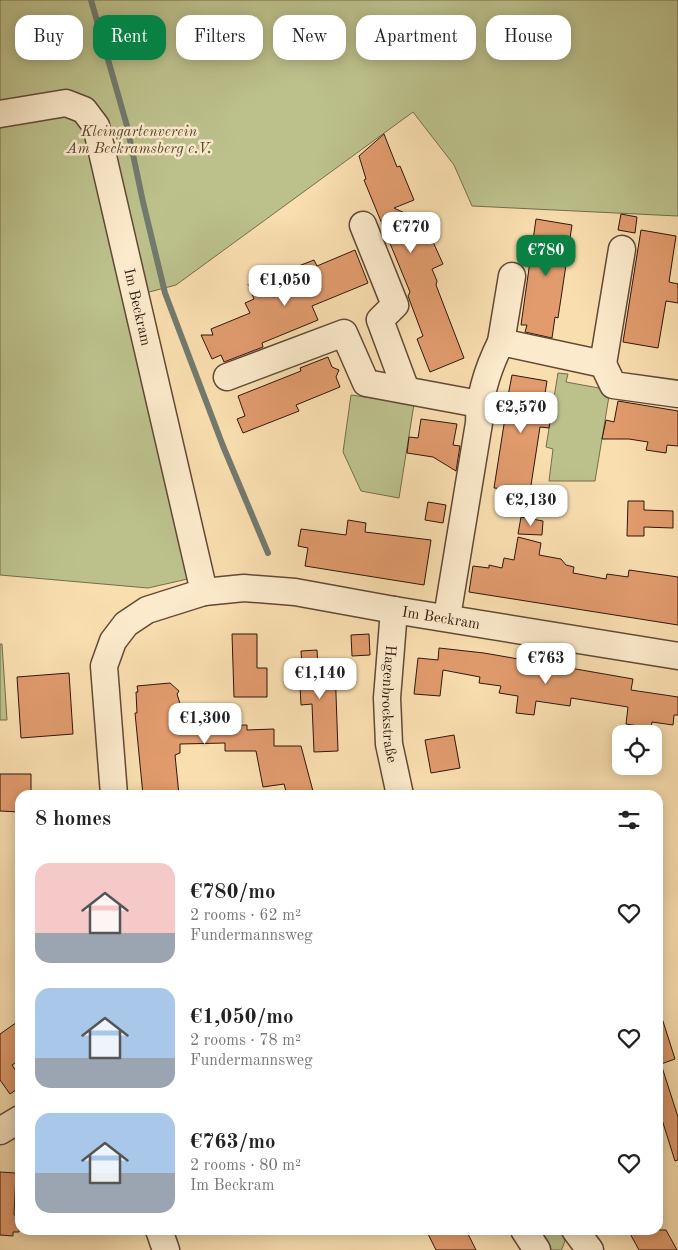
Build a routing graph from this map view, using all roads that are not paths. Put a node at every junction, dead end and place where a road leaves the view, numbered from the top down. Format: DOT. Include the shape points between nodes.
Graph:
graph roads {
  1 [pos="0,114"];
  2 [pos="364,226"];
  3 [pos="622,249"];
  4 [pos="512,276"];
  5 [pos="380,320"];
  6 [pos="344,333"];
  7 [pos="501,342"];
  8 [pos="603,364"];
  9 [pos="227,377"];
  10 [pos="406,390"];
  11 [pos="678,394"];
  12 [pos="479,404"];
  13 [pos="204,592"];
  14 [pos="394,610"];
  15 [pos="447,617"];
  16 [pos="678,656"];
  17 [pos="114,790"];
  18 [pos="399,790"];
  19 [pos="15,1121"];
  20 [pos="0,1131"];
  21 [pos="161,1235"];
  22 [pos="527,1235"];
  23 [pos="166,1250"];
  24 [pos="537,1250"];
  1 -- 13 [label="street, Im Beckram" via="66,103 84,110 96,126"];
  2 -- 5 [label="street" via="395,305"];
  3 -- 8 [label="street"];
  4 -- 7 [label="street"];
  5 -- 6 [label="street"];
  5 -- 10 [label="street"];
  6 -- 9 [label="street"];
  6 -- 10 [label="street" via="366,383"];
  7 -- 8 [label="street"];
  7 -- 12 [label="street" via="490,364"];
  8 -- 11 [label="street" via="613,385"];
  10 -- 12 [label="street"];
  12 -- 15 [label="street" via="479,423"];
  13 -- 14 [label="street, Im Beckram" via="244,588 295,592"];
  13 -- 17 [label="street, Im Beckram" via="147,610 126,624 113,641 104,666"];
  14 -- 15 [label="street, Im Beckram"];
  14 -- 18 [label="street, Hagenbrockstraße" via="386,698 389,744"];
  15 -- 16 [label="street, Im Beckram"];
  19 -- 20 [label="street"];
  21 -- 23 [label="street"];
  22 -- 24 [label="street"];
}
